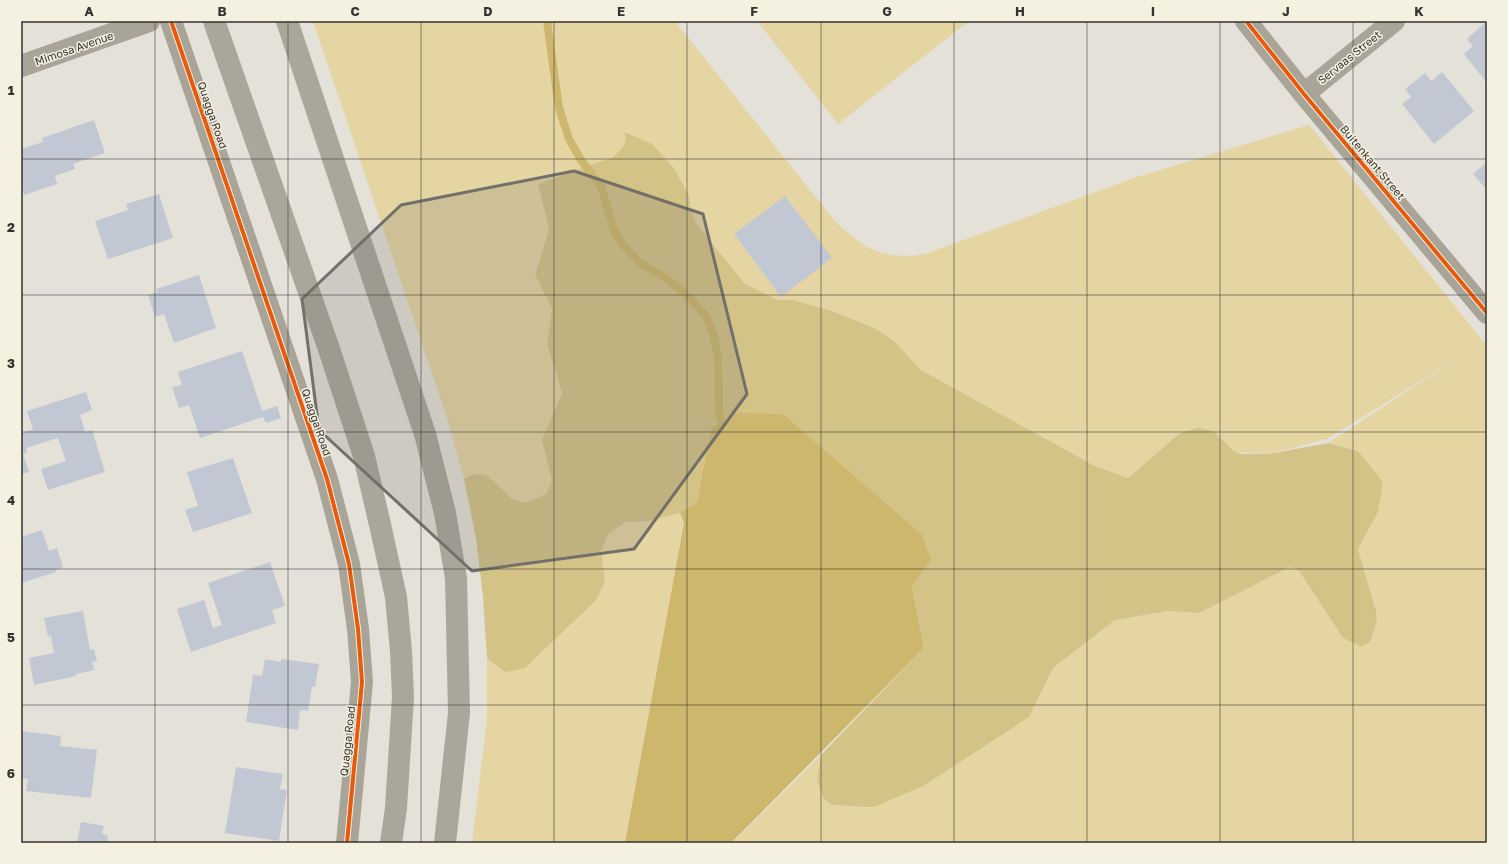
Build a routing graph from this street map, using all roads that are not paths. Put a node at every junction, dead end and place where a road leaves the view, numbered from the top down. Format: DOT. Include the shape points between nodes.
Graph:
graph roads {
  1 [pos="149,21"];
  2 [pos="171,21"];
  3 [pos="214,21"];
  4 [pos="286,21"];
  5 [pos="1246,21"];
  6 [pos="1394,21"];
  7 [pos="21,66"];
  8 [pos="1304,94"];
  9 [pos="1487,313"];
  10 [pos="347,843"];
  11 [pos="392,843"];
  12 [pos="445,843"];
  1 -- 7 [label="street, Mimosa Avenue"];
  2 -- 10 [label="street, Quagga Road" via="327,479 349,564 362,682"];
  3 -- 11 [label="main road" via="364,456 396,597 403,697"];
  4 -- 12 [label="main road" via="425,434 445,514 456,578 460,713"];
  5 -- 8 [label="street, Buitenkant Street"];
  6 -- 8 [label="street, Servaas Street"];
  8 -- 9 [label="street, Buitenkant Street"];
}
